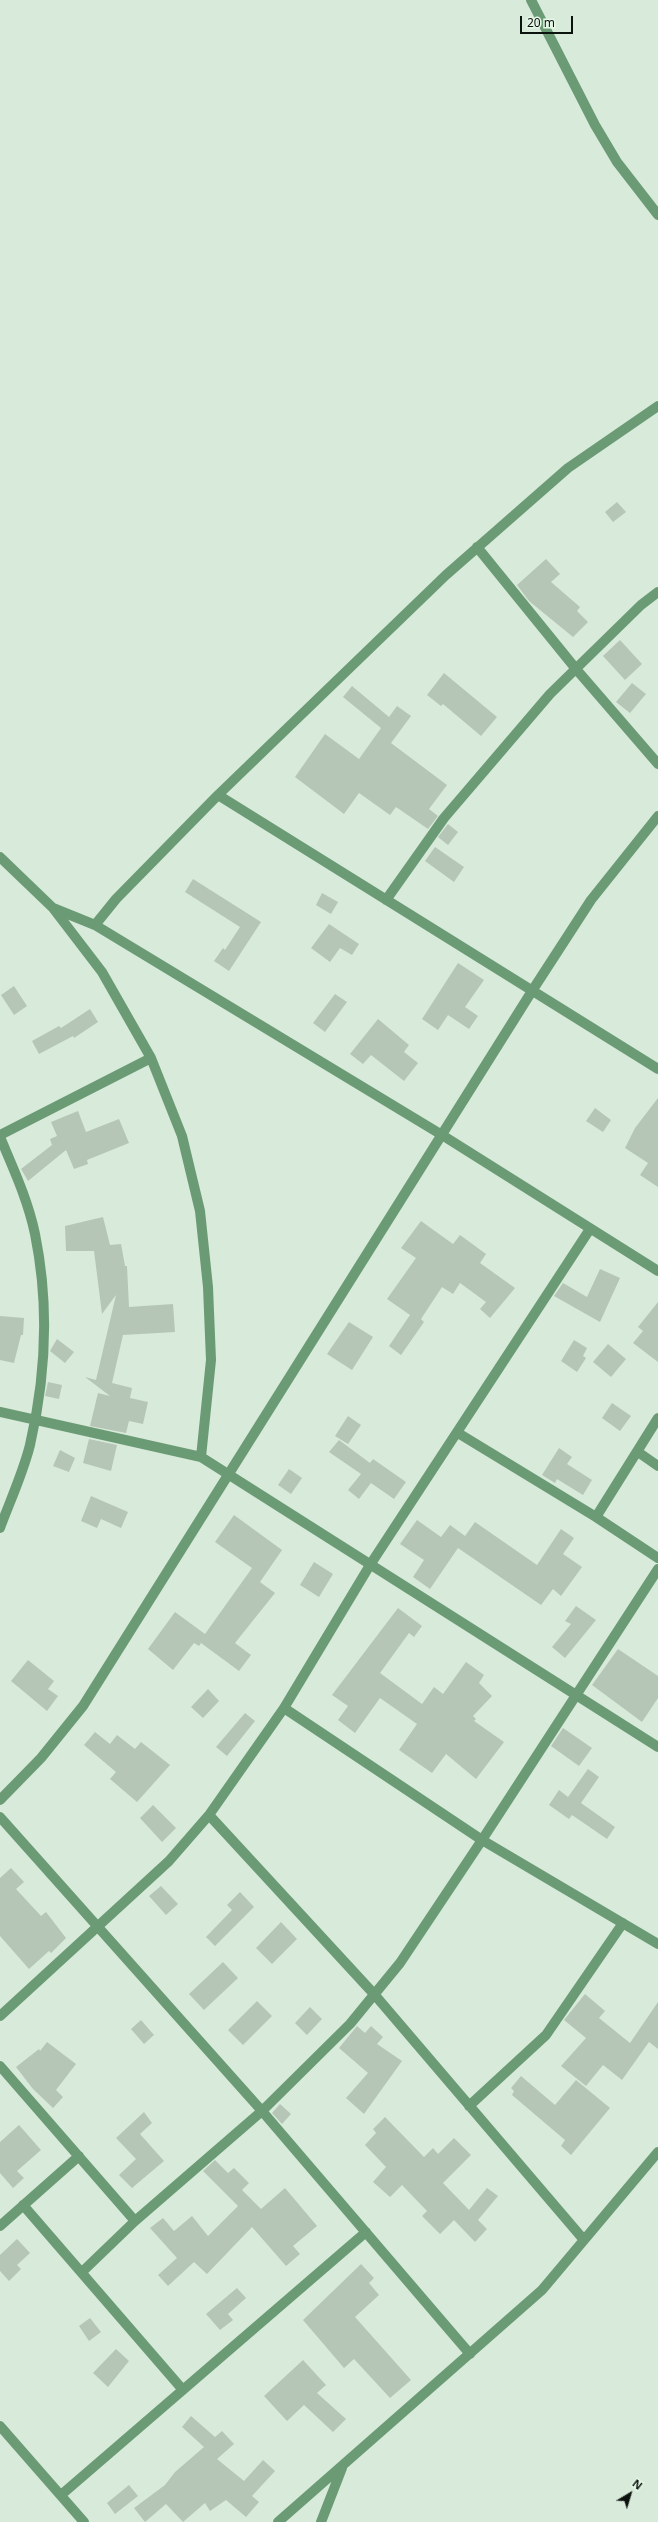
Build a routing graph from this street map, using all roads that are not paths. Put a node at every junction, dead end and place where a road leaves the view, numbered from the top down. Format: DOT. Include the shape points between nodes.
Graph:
graph roads {
  1 [pos="531,0"];
  2 [pos="658,215"];
  3 [pos="658,406"];
  4 [pos="477,547"];
  5 [pos="658,592"];
  6 [pos="576,669"];
  7 [pos="658,764"];
  8 [pos="218,795"];
  9 [pos="658,816"];
  10 [pos="0,857"];
  11 [pos="386,900"];
  12 [pos="53,908"];
  13 [pos="95,925"];
  14 [pos="532,991"];
  15 [pos="151,1058"];
  16 [pos="658,1069"];
  17 [pos="442,1135"];
  18 [pos="0,1136"];
  19 [pos="590,1228"];
  20 [pos="658,1271"];
  21 [pos="0,1412"];
  22 [pos="658,1418"];
  23 [pos="35,1419"];
  24 [pos="458,1433"];
  25 [pos="638,1452"];
  26 [pos="201,1457"];
  27 [pos="658,1466"];
  28 [pos="227,1475"];
  29 [pos="596,1517"];
  30 [pos="0,1528"];
  31 [pos="658,1558"];
  32 [pos="370,1565"];
  33 [pos="658,1569"];
  34 [pos="576,1697"];
  35 [pos="284,1708"];
  36 [pos="658,1747"];
  37 [pos="0,1800"];
  38 [pos="209,1814"];
  39 [pos="0,1817"];
  40 [pos="482,1840"];
  41 [pos="623,1924"];
  42 [pos="100,1927"];
  43 [pos="658,1944"];
  44 [pos="374,1994"];
  45 [pos="0,2016"];
  46 [pos="0,2066"];
  47 [pos="469,2106"];
  48 [pos="262,2110"];
  49 [pos="658,2152"];
  50 [pos="79,2156"];
  51 [pos="23,2205"];
  52 [pos="136,2221"];
  53 [pos="0,2226"];
  54 [pos="366,2232"];
  55 [pos="584,2240"];
  56 [pos="82,2272"];
  57 [pos="470,2354"];
  58 [pos="183,2390"];
  59 [pos="0,2426"];
  60 [pos="342,2466"];
  61 [pos="61,2495"];
  62 [pos="84,2522"];
  63 [pos="278,2522"];
  64 [pos="321,2522"];
  1 -- 2 [label="street" via="617,162"];
  3 -- 4 [label="street" via="568,468"];
  4 -- 6 [label="street"];
  4 -- 8 [label="street"];
  5 -- 6 [label="street" via="641,605"];
  6 -- 7 [label="street"];
  6 -- 11 [label="street" via="550,694 444,818"];
  8 -- 11 [label="street"];
  8 -- 13 [label="street" via="116,899"];
  9 -- 14 [label="street" via="591,900"];
  10 -- 12 [label="street"];
  11 -- 14 [label="street"];
  12 -- 13 [label="street"];
  12 -- 15 [label="street" via="102,972"];
  13 -- 17 [label="street"];
  14 -- 16 [label="street"];
  14 -- 17 [label="street"];
  15 -- 18 [label="street"];
  15 -- 26 [label="street" via="182,1136 200,1211 208,1287 211,1360"];
  17 -- 19 [label="street"];
  17 -- 28 [label="street"];
  18 -- 23 [label="street" via="18,1179 35,1233 43,1286 44,1339"];
  19 -- 20 [label="street"];
  19 -- 24 [label="street"];
  21 -- 23 [label="street"];
  22 -- 25 [label="street"];
  23 -- 26 [label="street"];
  23 -- 30 [label="street" via="30,1446"];
  24 -- 29 [label="street"];
  24 -- 32 [label="street"];
  25 -- 27 [label="street"];
  25 -- 29 [label="street"];
  26 -- 28 [label="street"];
  28 -- 32 [label="street"];
  28 -- 37 [label="street" via="83,1706 41,1758"];
  29 -- 31 [label="street"];
  32 -- 34 [label="street"];
  32 -- 35 [label="street"];
  33 -- 34 [label="street"];
  34 -- 36 [label="street"];
  34 -- 40 [label="street"];
  35 -- 38 [label="street"];
  35 -- 40 [label="street"];
  38 -- 42 [label="street" via="169,1861"];
  38 -- 44 [label="street"];
  39 -- 42 [label="street"];
  40 -- 41 [label="street"];
  40 -- 44 [label="street" via="400,1963"];
  41 -- 43 [label="street"];
  41 -- 47 [label="street" via="546,2035"];
  42 -- 45 [label="street"];
  42 -- 48 [label="street"];
  44 -- 47 [label="street"];
  44 -- 48 [label="street" via="350,2024"];
  46 -- 50 [label="street"];
  47 -- 55 [label="street"];
  48 -- 52 [label="street"];
  48 -- 54 [label="street"];
  49 -- 55 [label="street"];
  50 -- 51 [label="street"];
  50 -- 52 [label="street"];
  51 -- 53 [label="street"];
  51 -- 56 [label="street"];
  52 -- 56 [label="street"];
  54 -- 57 [label="street"];
  54 -- 58 [label="street"];
  55 -- 57 [label="street" via="542,2290"];
  56 -- 58 [label="street"];
  57 -- 60 [label="street"];
  58 -- 61 [label="street"];
  59 -- 61 [label="street"];
  60 -- 63 [label="street"];
  60 -- 64 [label="street"];
  61 -- 62 [label="street"];
}
